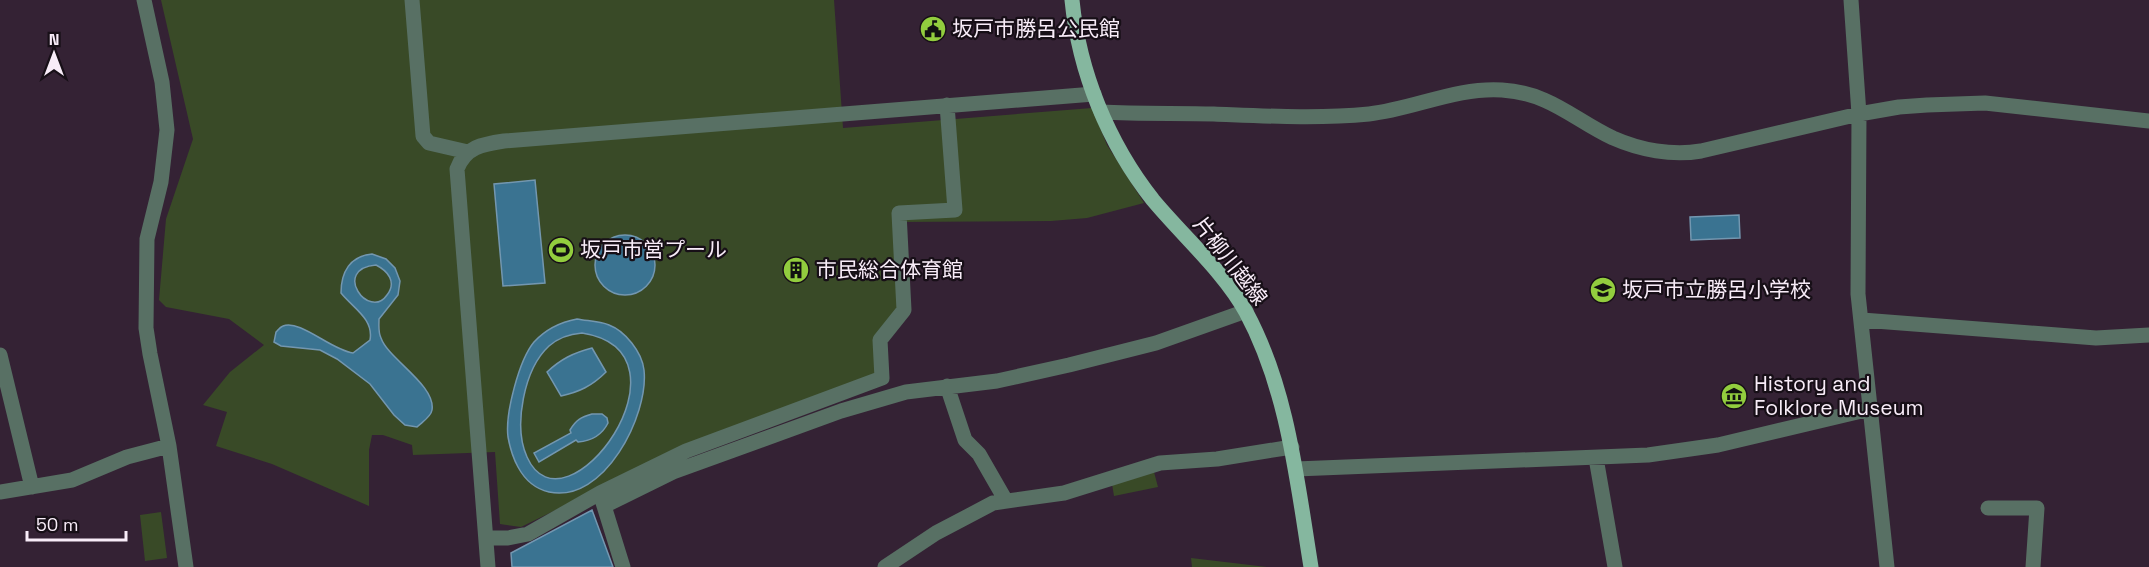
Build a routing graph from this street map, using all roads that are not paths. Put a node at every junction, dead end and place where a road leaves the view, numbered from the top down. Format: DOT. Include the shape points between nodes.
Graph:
graph roads {
  1 [pos="144,0"];
  2 [pos="412,0"];
  3 [pos="1072,0"];
  4 [pos="1851,0"];
  5 [pos="1094,94"];
  6 [pos="947,105"];
  7 [pos="1101,112"];
  8 [pos="1859,114"];
  9 [pos="2149,121"];
  10 [pos="468,152"];
  11 [pos="1246,311"];
  12 [pos="1862,320"];
  13 [pos="2149,335"];
  14 [pos="0,355"];
  15 [pos="947,386"];
  16 [pos="1870,409"];
  17 [pos="7,415"];
  18 [pos="169,446"];
  19 [pos="1292,447"];
  20 [pos="1596,458"];
  21 [pos="1296,468"];
  22 [pos="32,487"];
  23 [pos="0,492"];
  24 [pos="602,499"];
  25 [pos="1006,501"];
  26 [pos="1988,508"];
  27 [pos="486,538"];
  28 [pos="186,567"];
  29 [pos="488,567"];
  30 [pos="623,567"];
  31 [pos="885,567"];
  32 [pos="1311,567"];
  33 [pos="1615,567"];
  34 [pos="1887,567"];
  35 [pos="2033,567"];
  1 -- 18 [label="street" via="167,130 165,162 147,239 146,328"];
  2 -- 10 [label="street" via="423,136 429,143"];
  3 -- 5 [label="main road, 片柳川越線" via="1074,23"];
  4 -- 8 [label="street"];
  5 -- 6 [label="street"];
  5 -- 7 [label="main road, 片柳川越線"];
  6 -- 10 [label="street" via="504,141 480,145"];
  6 -- 24 [label="street" via="955,210 899,213 904,310 880,340 882,378 686,451"];
  7 -- 8 [label="street" via="1322,117 1371,114 1478,89 1504,90 1550,101 1632,146 1676,153 1701,152"];
  7 -- 11 [label="main road, 片柳川越線" via="1126,160 1153,199"];
  8 -- 9 [label="street" via="1899,107 1985,103"];
  8 -- 12 [label="street" via="1858,271"];
  10 -- 27 [label="street" via="457,169"];
  11 -- 15 [label="street" via="1156,343 1080,363 997,381"];
  11 -- 19 [label="main road, 片柳川越線" via="1272,374"];
  12 -- 13 [label="street" via="2096,338"];
  12 -- 16 [label="street"];
  14 -- 17 [label="street"];
  15 -- 24 [label="street" via="906,392 825,416"];
  15 -- 25 [label="street" via="965,440 979,454"];
  16 -- 20 [label="street" via="1679,452"];
  16 -- 34 [label="street"];
  17 -- 22 [label="street"];
  18 -- 22 [label="street" via="127,457 72,480"];
  18 -- 28 [label="street"];
  19 -- 21 [label="main road, 片柳川越線"];
  19 -- 25 [label="street" via="1160,463 1064,493"];
  20 -- 21 [label="street"];
  20 -- 33 [label="street"];
  21 -- 32 [label="main road, 片柳川越線"];
  22 -- 23 [label="street"];
  24 -- 27 [label="street" via="528,534"];
  24 -- 30 [label="street"];
  25 -- 31 [label="street" via="993,503 936,533"];
  26 -- 35 [label="street" via="2037,508"];
  27 -- 29 [label="street"];
}
